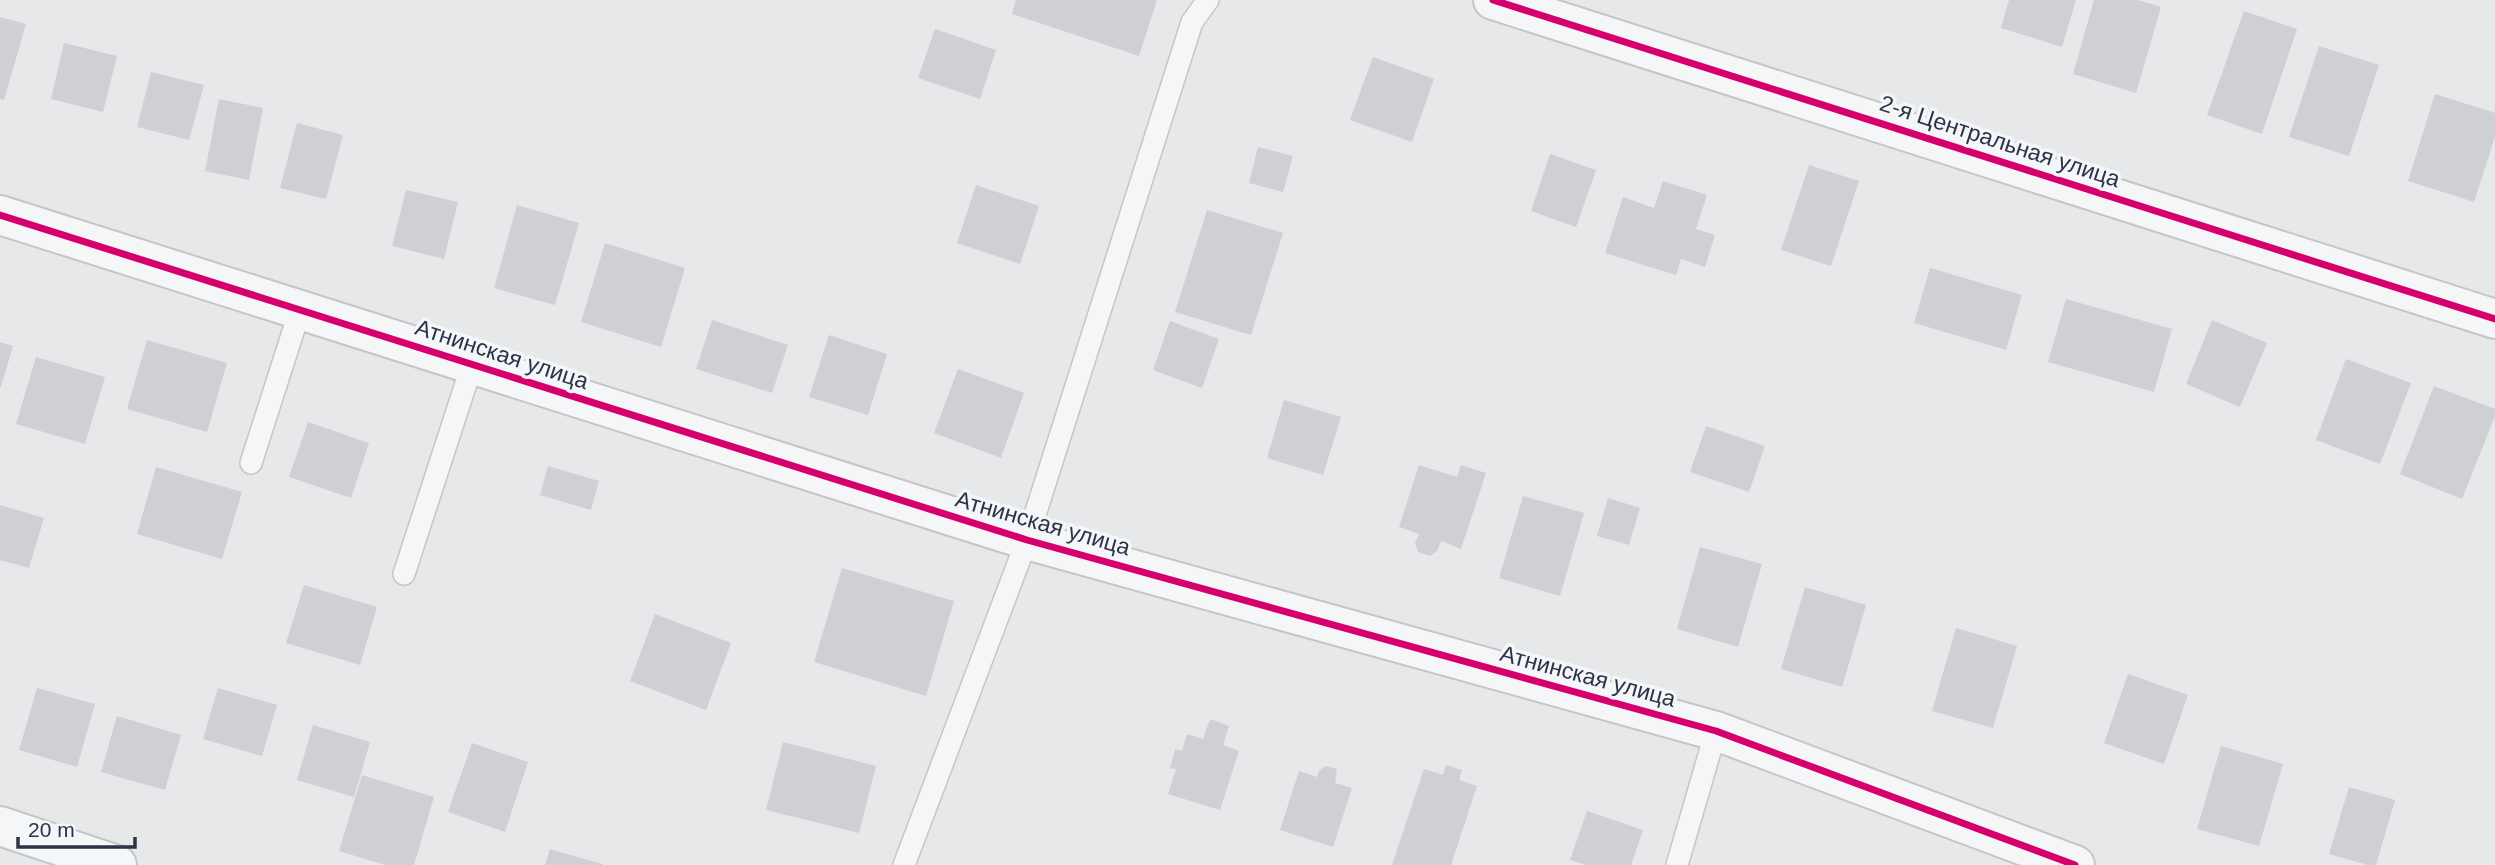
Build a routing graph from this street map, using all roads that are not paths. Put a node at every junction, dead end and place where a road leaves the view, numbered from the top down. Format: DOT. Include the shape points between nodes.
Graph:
graph roads {
  1 [pos="1208,0"];
  2 [pos="1493,0"];
  3 [pos="0,215"];
  4 [pos="300,310"];
  5 [pos="2495,319"];
  6 [pos="472,365"];
  7 [pos="251,463"];
  8 [pos="1027,540"];
  9 [pos="404,574"];
  10 [pos="1716,731"];
  11 [pos="0,826"];
  12 [pos="117,865"];
  13 [pos="904,865"];
  14 [pos="1676,865"];
  15 [pos="2075,865"];
  1 -- 8 [label="lane" via="1192,22"];
  2 -- 5 [label="street, 2-я Центральная улица"];
  3 -- 4 [label="street, Атнинская улица"];
  4 -- 6 [label="street, Атнинская улица"];
  4 -- 7 [label="lane"];
  6 -- 8 [label="street, Атнинская улица"];
  6 -- 9 [label="lane"];
  8 -- 10 [label="street, Атнинская улица"];
  8 -- 13 [label="lane"];
  10 -- 14 [label="lane"];
  10 -- 15 [label="street, Атнинская улица"];
  11 -- 12 [label="street"];
}
